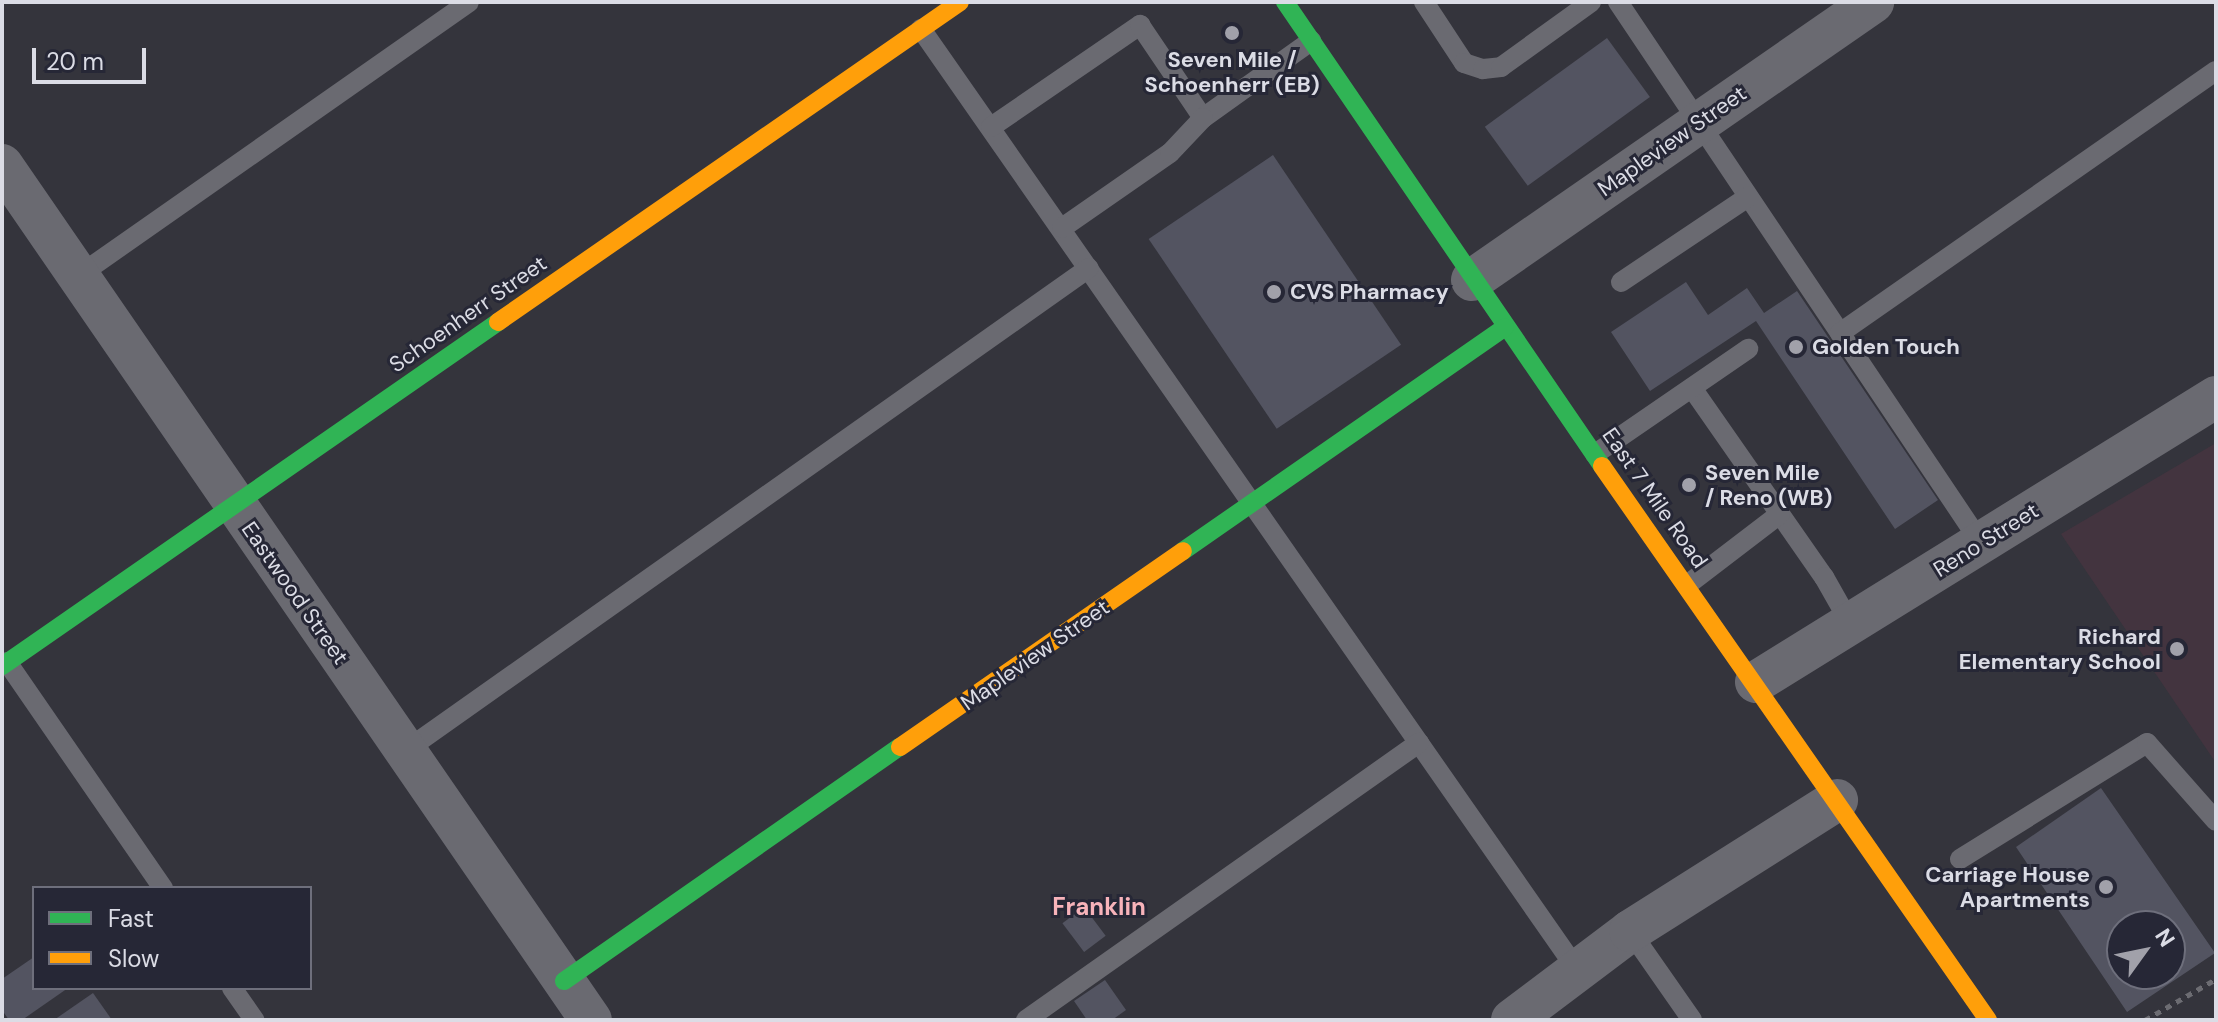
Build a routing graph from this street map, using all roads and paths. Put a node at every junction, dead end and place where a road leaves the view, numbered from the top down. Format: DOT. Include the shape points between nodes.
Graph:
graph roads {
  1 [pos="469,2"];
  2 [pos="919,2"];
  3 [pos="960,2"];
  4 [pos="1424,2"];
  5 [pos="1591,2"];
  6 [pos="1618,2"];
  7 [pos="1873,2"];
  8 [pos="1292,5"];
  9 [pos="927,25"];
  10 [pos="1311,41"];
  11 [pos="2216,71"];
  12 [pos="1203,118"];
  13 [pos="1698,123"];
  14 [pos="991,127"];
  15 [pos="2,165"];
  16 [pos="1748,197"];
  17 [pos="1062,228"];
  18 [pos="1089,268"];
  19 [pos="78,276"];
  20 [pos="1472,280"];
  21 [pos="1621,282"];
  22 [pos="1505,327"];
  23 [pos="1840,333"];
  24 [pos="1748,349"];
  25 [pos="1692,388"];
  26 [pos="2209,407"];
  27 [pos="1595,454"];
  28 [pos="1253,504"];
  29 [pos="234,505"];
  30 [pos="1780,514"];
  31 [pos="1981,543"];
  32 [pos="1687,585"];
  33 [pos="1850,623"];
  34 [pos="4,664"];
  35 [pos="1756,682"];
  36 [pos="1419,743"];
  37 [pos="405,751"];
  38 [pos="1837,800"];
  39 [pos="2216,821"];
  40 [pos="1960,859"];
  41 [pos="162,886"];
  42 [pos="1630,931"];
  43 [pos="1578,971"];
  44 [pos="2216,979"];
  45 [pos="564,981"];
  46 [pos="233,990"];
  47 [pos="254,1020"];
  48 [pos="591,1020"];
  49 [pos="1026,1020"];
  50 [pos="1512,1020"];
  51 [pos="1692,1020"];
  52 [pos="1988,1020"];
  53 [pos="2145,1020"];
  1 -- 19 [label="lane"];
  2 -- 9 [label="lane"];
  3 -- 9 [label="street, Schoenherr Street"];
  4 -- 5 [label="lane" via="1464,63 1483,69 1501,67"];
  6 -- 13 [label="lane"];
  7 -- 13 [label="street, Mapleview Street"];
  8 -- 10 [label="street, East 7 Mile Road"];
  9 -- 14 [label="lane"];
  9 -- 29 [label="street, Schoenherr Street"];
  10 -- 12 [label="lane"];
  10 -- 20 [label="street, East 7 Mile Road"];
  11 -- 23 [label="lane"];
  12 -- 14 [label="lane" via="1140,25"];
  12 -- 17 [label="lane" via="1170,153"];
  13 -- 16 [label="lane"];
  13 -- 20 [label="street, Mapleview Street"];
  14 -- 17 [label="lane"];
  15 -- 19 [label="street, Eastwood Street"];
  16 -- 21 [label="lane"];
  16 -- 23 [label="lane"];
  17 -- 18 [label="lane"];
  18 -- 28 [label="lane"];
  18 -- 37 [label="lane"];
  19 -- 29 [label="street, Eastwood Street"];
  20 -- 22 [label="street, East 7 Mile Road"];
  22 -- 27 [label="street, East 7 Mile Road"];
  22 -- 28 [label="street, Mapleview Street"];
  23 -- 31 [label="lane"];
  24 -- 25 [label="lane"];
  25 -- 27 [label="lane"];
  25 -- 30 [label="lane"];
  26 -- 31 [label="street, Reno Street"];
  27 -- 32 [label="street, East 7 Mile Road"];
  28 -- 36 [label="lane"];
  28 -- 45 [label="street, Mapleview Street"];
  29 -- 34 [label="street, Schoenherr Street"];
  29 -- 37 [label="street, Eastwood Street"];
  30 -- 32 [label="lane"];
  30 -- 33 [label="lane"];
  31 -- 33 [label="street, Reno Street"];
  32 -- 35 [label="street, East 7 Mile Road"];
  33 -- 35 [label="street, Reno Street"];
  34 -- 41 [label="lane"];
  35 -- 38 [label="street, East 7 Mile Road"];
  36 -- 43 [label="lane"];
  36 -- 49 [label="lane"];
  37 -- 45 [label="street, Eastwood Street"];
  38 -- 42 [label="street"];
  38 -- 52 [label="street, East 7 Mile Road"];
  39 -- 40 [label="lane" via="2147,743"];
  42 -- 43 [label="street"];
  42 -- 51 [label="lane"];
  43 -- 50 [label="street"];
  44 -- 53 [label="path"];
  45 -- 48 [label="street, Eastwood Street"];
  46 -- 47 [label="lane"];
}
